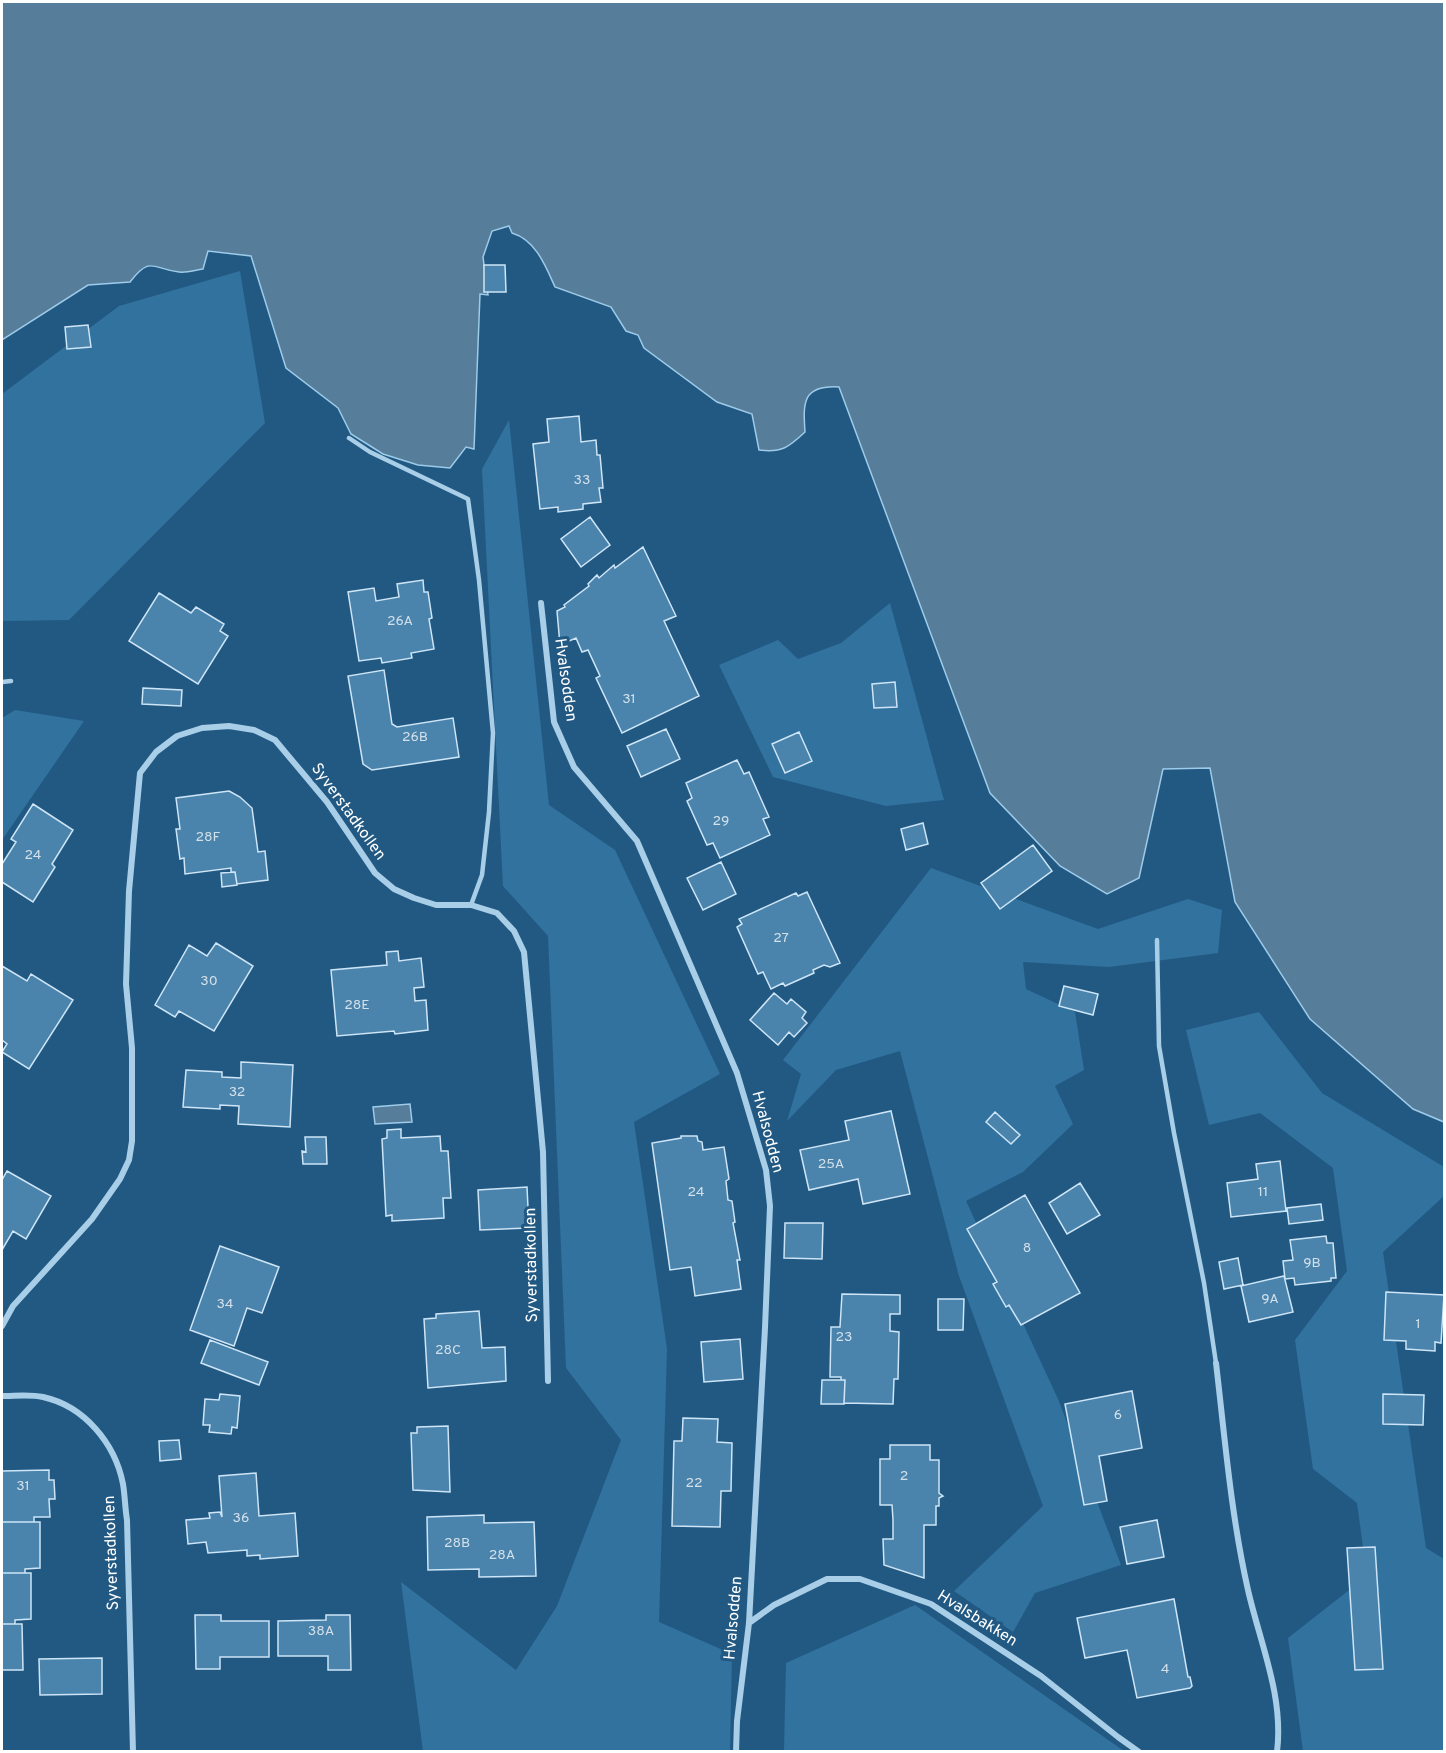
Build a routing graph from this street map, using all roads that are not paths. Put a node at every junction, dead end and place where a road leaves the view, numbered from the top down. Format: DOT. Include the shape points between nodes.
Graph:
graph roads {
  1 [pos="349,438"];
  2 [pos="541,603"];
  3 [pos="10,681"];
  4 [pos="2,682"];
  5 [pos="471,904"];
  6 [pos="1156,940"];
  7 [pos="2,1326"];
  8 [pos="1216,1363"];
  9 [pos="549,1381"];
  10 [pos="2,1396"];
  11 [pos="749,1623"];
  12 [pos="133,1752"];
  13 [pos="736,1752"];
  14 [pos="1139,1752"];
  15 [pos="1277,1752"];
  1 -- 5 [label="lane" via="468,499 493,733 482,875"];
  2 -- 11 [label="street, Hvalsodden" via="554,722 574,767 637,841 737,1073 766,1170 770,1206"];
  3 -- 4 [label="lane"];
  5 -- 7 [label="street, Syverstadkollen" via="436,905 414,898 375,873 327,802 275,740 265,735 229,726 202,728 177,736 156,752 140,773 129,891 129,1160 92,1219 13,1306"];
  5 -- 9 [label="street, Syverstadkollen" via="497,913 514,931 524,951 543,1152"];
  6 -- 8 [label="lane" via="1159,1046"];
  8 -- 15 [label="street" via="1233,1514 1248,1590 1273,1682"];
  10 -- 12 [label="street, Syverstadkollen" via="41,1396 74,1409 114,1455 123,1483 127,1520"];
  11 -- 13 [label="street, Hvalsodden"];
  11 -- 14 [label="street, Hvalsbakken" via="774,1605 827,1579 860,1579 931,1604 1041,1676"];
}
